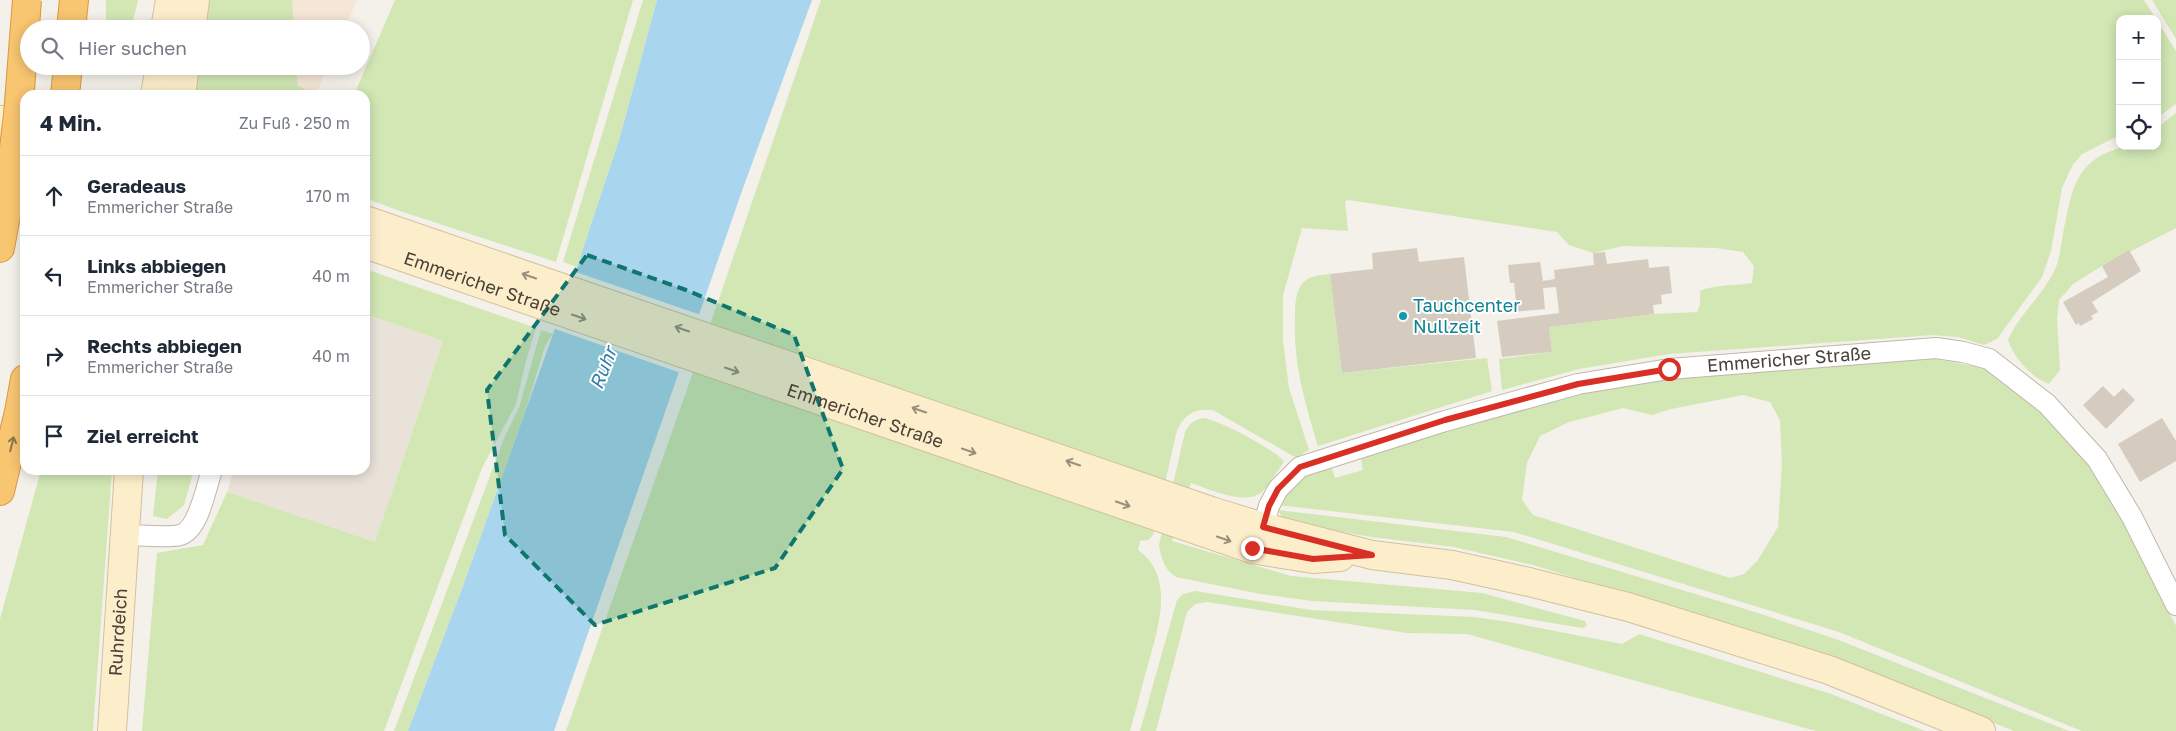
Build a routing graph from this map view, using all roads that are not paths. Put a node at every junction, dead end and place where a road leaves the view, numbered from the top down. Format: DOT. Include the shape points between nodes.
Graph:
graph roads {
  1 [pos="27,0"];
  2 [pos="74,0"];
  3 [pos="170,0"];
  4 [pos="195,0"];
  5 [pos="25,20"];
  6 [pos="72,20"];
  7 [pos="167,20"];
  8 [pos="192,20"];
  9 [pos="21,75"];
  10 [pos="67,75"];
  11 [pos="159,75"];
  12 [pos="184,75"];
  13 [pos="66,90"];
  14 [pos="157,90"];
  15 [pos="182,90"];
  16 [pos="20,119"];
  17 [pos="0,120"];
  18 [pos="20,145"];
  19 [pos="0,146"];
  20 [pos="370,234"];
  21 [pos="0,248"];
  22 [pos="20,406"];
  23 [pos="129,475"];
  24 [pos="210,475"];
  25 [pos="0,491"];
  26 [pos="1181,512"];
  27 [pos="1263,527"];
  28 [pos="124,535"];
  29 [pos="1372,555"];
  30 [pos="2176,605"];
  31 [pos="112,731"];
  32 [pos="1981,731"];
  1 -- 5 [label="highway, bridge"];
  2 -- 6 [label="highway"];
  3 -- 7 [label="main road"];
  4 -- 8 [label="main road"];
  9 -- 21 [label="highway, bridge"];
  10 -- 13 [label="highway"];
  11 -- 14 [label="main road"];
  12 -- 15 [label="main road"];
  16 -- 17 [label="main road"];
  18 -- 19 [label="main road"];
  20 -- 26 [label="main road, Emmericher Straße"];
  25 -- 22 [label="highway, one-way"];
  23 -- 28 [label="main road, Ruhrdeich"];
  24 -- 28 [label="street" via="197,518 189,529 180,535"];
  26 -- 27 [label="main road, Emmericher Straße"];
  26 -- 29 [label="main road, Emmericher Straße, one-way" via="1252,548 1313,559"];
  27 -- 29 [label="main road, Emmericher Straße"];
  27 -- 30 [label="street, Emmericher Straße" via="1278,489 1300,467 1445,420 1578,384 1669,369 1936,348 1989,359 2048,404 2097,459 2132,517"];
  28 -- 31 [label="main road, Ruhrdeich"];
  29 -- 32 [label="main road, Emmericher Straße" via="1452,565 1628,607 1829,670"];
}
